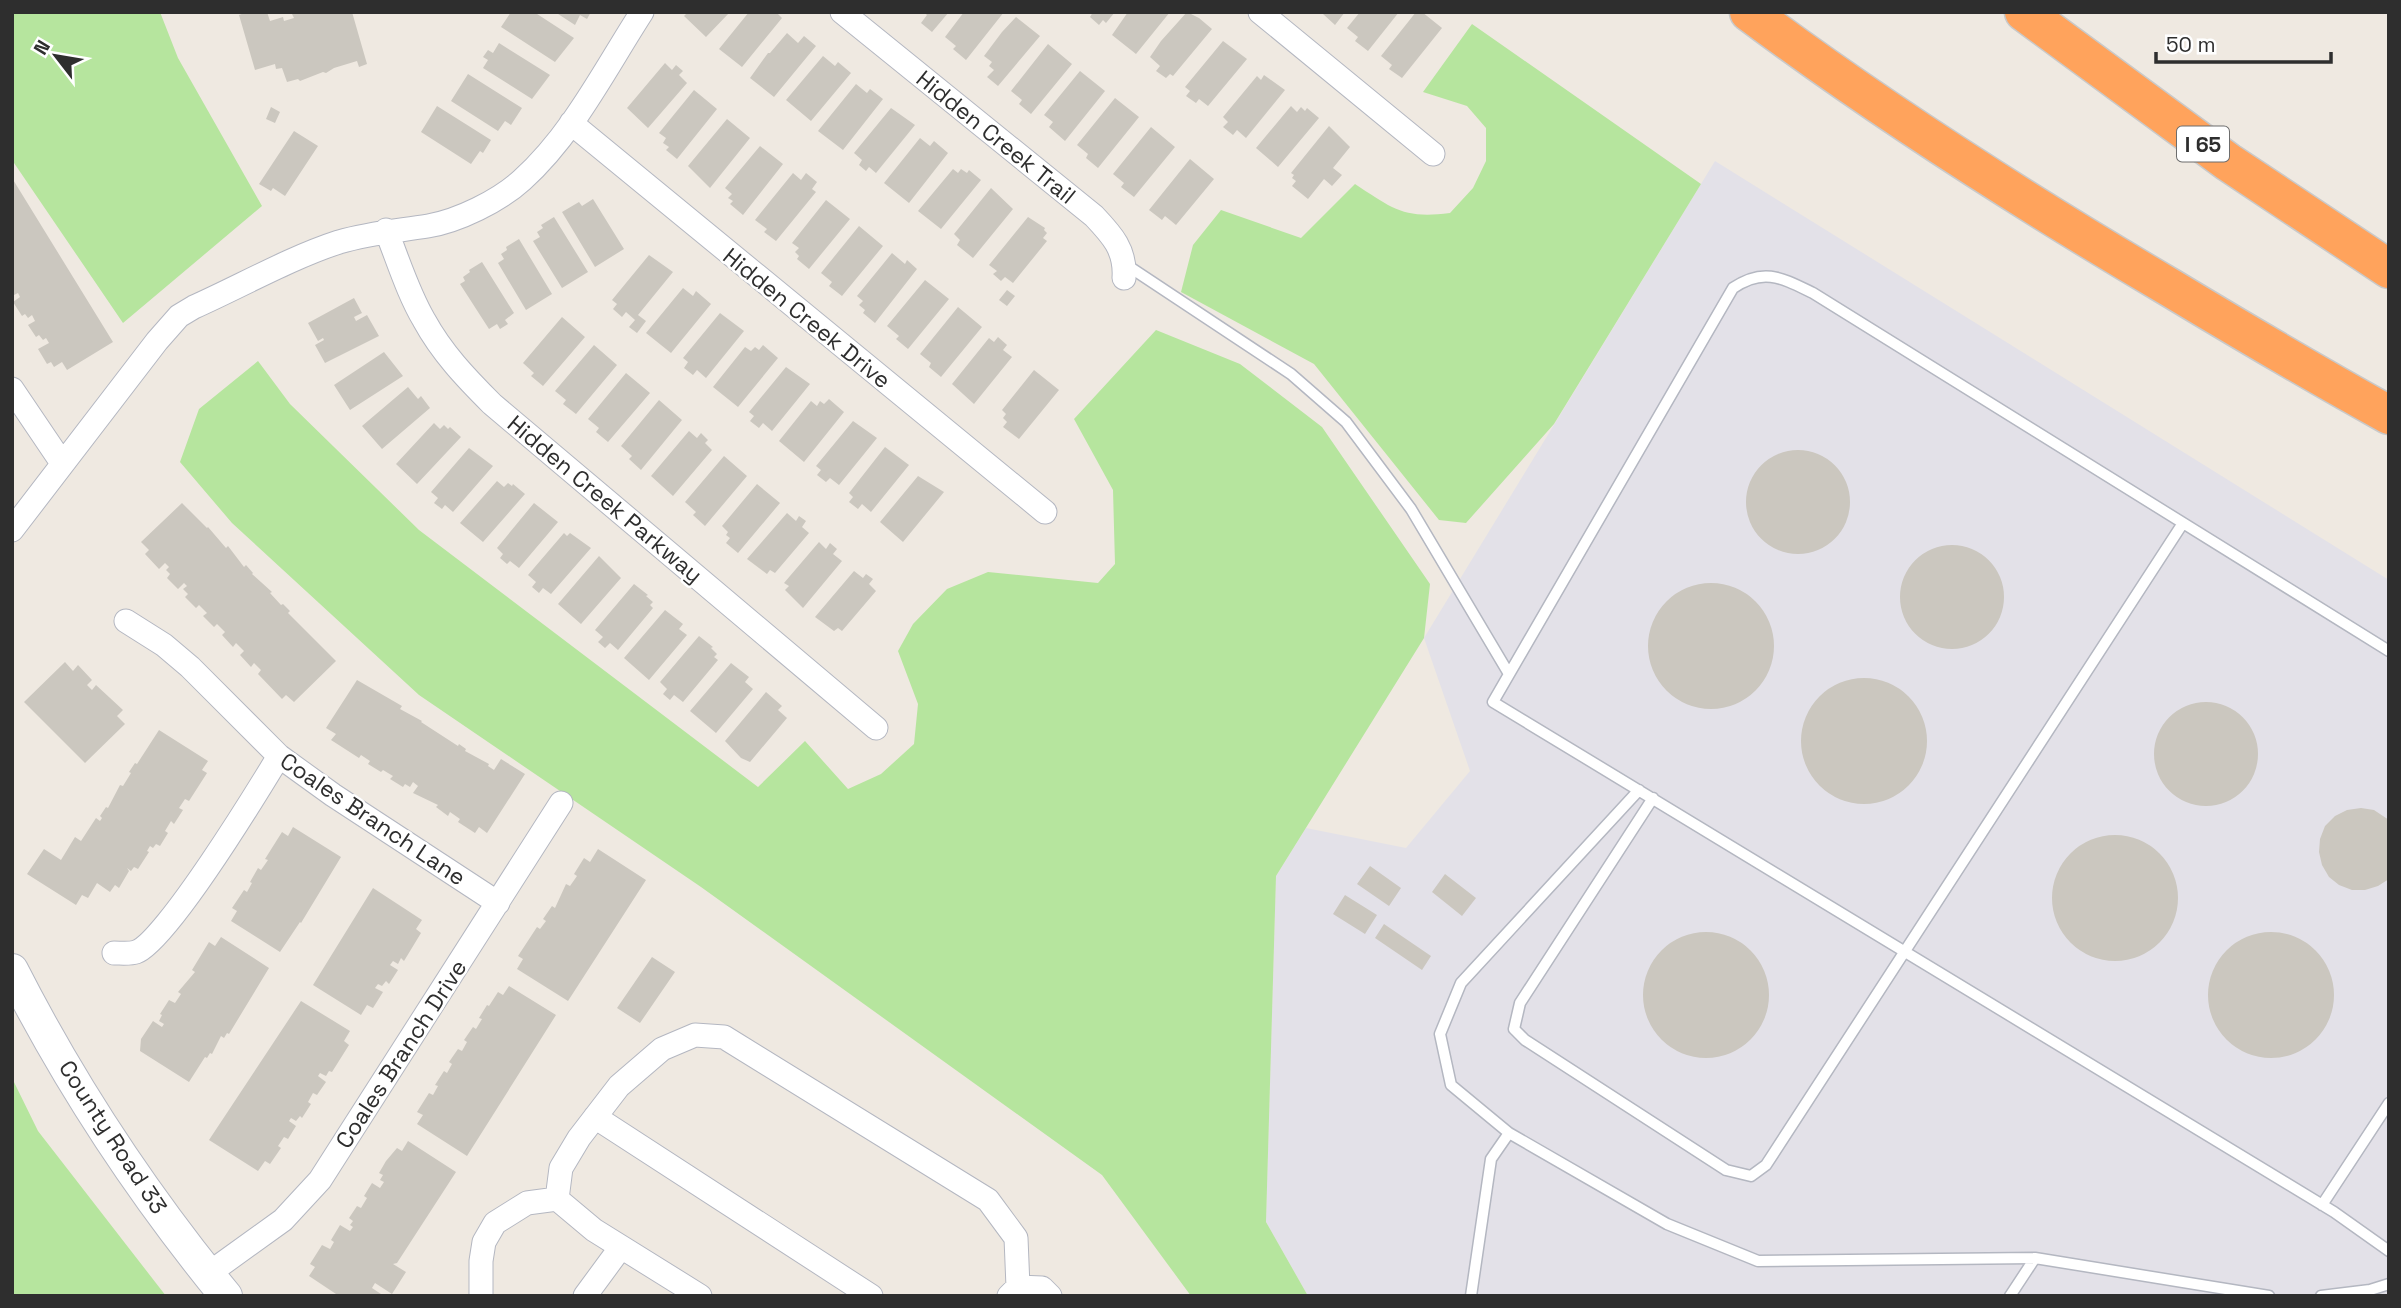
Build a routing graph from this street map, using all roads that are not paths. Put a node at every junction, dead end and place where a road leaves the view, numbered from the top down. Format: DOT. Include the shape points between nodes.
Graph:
graph roads {
  1 [pos="642,12"];
  2 [pos="842,12"];
  3 [pos="1260,12"];
  4 [pos="1749,12"];
  5 [pos="2024,12"];
  6 [pos="571,123"];
  7 [pos="1433,154"];
  8 [pos="2067,226"];
  9 [pos="386,230"];
  10 [pos="2389,269"];
  11 [pos="1125,271"];
  12 [pos="12,389"];
  13 [pos="2389,415"];
  14 [pos="2389,437"];
  15 [pos="62,463"];
  16 [pos="1045,512"];
  17 [pos="2183,523"];
  18 [pos="12,530"];
  19 [pos="126,621"];
  20 [pos="2389,651"];
  21 [pos="1509,674"];
  22 [pos="876,728"];
  23 [pos="279,756"];
  24 [pos="1639,790"];
  25 [pos="1653,799"];
  26 [pos="561,803"];
  27 [pos="498,903"];
  28 [pos="1905,952"];
  29 [pos="114,953"];
  30 [pos="12,970"];
  31 [pos="2389,1103"];
  32 [pos="595,1117"];
  33 [pos="1509,1133"];
  34 [pos="557,1199"];
  35 [pos="2322,1205"];
  36 [pos="621,1247"];
  37 [pos="2389,1251"];
  38 [pos="2035,1258"];
  39 [pos="2389,1284"];
  40 [pos="217,1285"];
  41 [pos="1013,1291"];
  42 [pos="481,1296"];
  43 [pos="585,1296"];
  44 [pos="700,1296"];
  45 [pos="871,1296"];
  46 [pos="1050,1296"];
  47 [pos="1471,1296"];
  48 [pos="2010,1296"];
  49 [pos="2269,1296"];
  50 [pos="2321,1296"];
  1 -- 6 [label="street"];
  2 -- 11 [label="street, Hidden Creek Trail" via="1094,216 1121,249"];
  3 -- 7 [label="street"];
  4 -- 8 [label="highway" via="1881,106"];
  5 -- 10 [label="highway, I 65" via="2228,162"];
  6 -- 9 [label="street" via="520,182 494,199 464,216 430,226"];
  6 -- 16 [label="street, Hidden Creek Drive"];
  8 -- 13 [label="highway"];
  8 -- 14 [label="highway"];
  9 -- 15 [label="street" via="314,251 179,316"];
  9 -- 22 [label="street, Hidden Creek Parkway" via="422,318 461,374"];
  11 -- 21 [label="lane" via="1291,374 1346,422 1411,509"];
  12 -- 15 [label="street"];
  15 -- 18 [label="street"];
  17 -- 20 [label="lane"];
  17 -- 21 [label="lane" via="1813,293 1777,276 1746,279 1733,288"];
  17 -- 28 [label="lane"];
  19 -- 23 [label="street, Coales Branch Lane" via="190,667"];
  21 -- 24 [label="lane" via="1493,702"];
  23 -- 27 [label="street, Coales Branch Lane"];
  23 -- 29 [label="street" via="241,819 158,936 136,952"];
  24 -- 25 [label="lane"];
  24 -- 33 [label="lane" via="1461,984 1440,1034 1451,1085"];
  25 -- 28 [label="lane"];
  25 -- 28 [label="lane" via="1520,1003 1514,1029 1726,1170 1751,1176 1766,1165"];
  26 -- 27 [label="street, Coales Branch Drive"];
  27 -- 40 [label="street, Coales Branch Drive" via="320,1180"];
  28 -- 35 [label="lane"];
  30 -- 40 [label="street, County Road 33" via="87,1101 151,1200"];
  31 -- 35 [label="lane"];
  32 -- 34 [label="street" via="561,1168"];
  32 -- 41 [label="street" via="619,1086 662,1049 695,1035 724,1037 988,1200 1016,1238"];
  32 -- 45 [label="street"];
  33 -- 38 [label="lane" via="1667,1224 1758,1261"];
  33 -- 47 [label="lane" via="1491,1159"];
  34 -- 36 [label="street"];
  34 -- 42 [label="street" via="527,1203 495,1223 484,1242"];
  35 -- 37 [label="lane"];
  36 -- 43 [label="street"];
  36 -- 44 [label="street"];
  38 -- 48 [label="lane"];
  38 -- 49 [label="lane"];
  39 -- 50 [label="lane"];
  41 -- 46 [label="street" via="1042,1288"];
}
